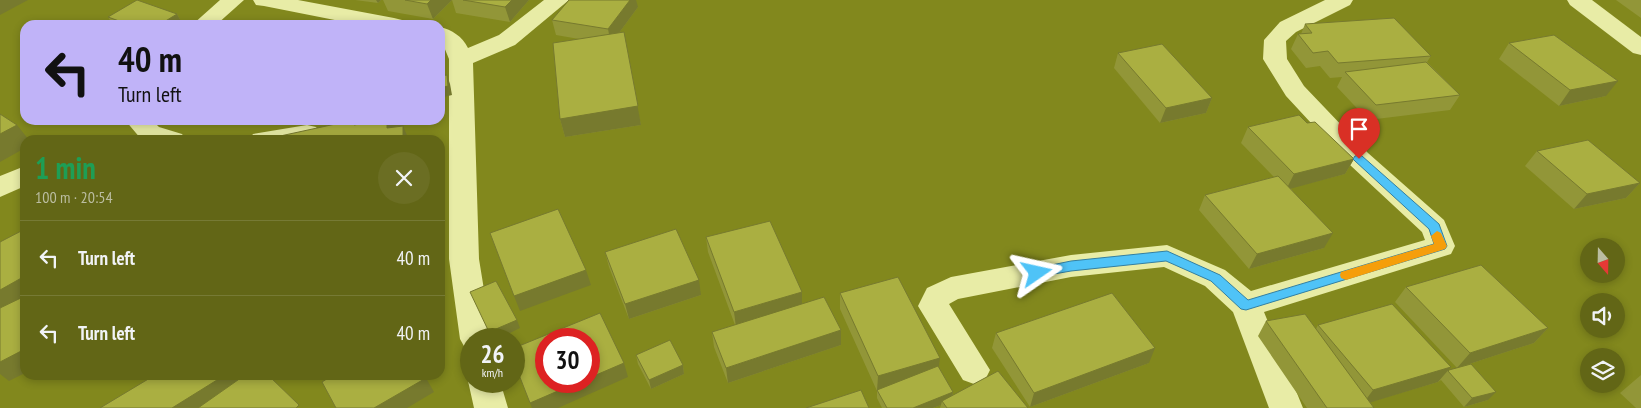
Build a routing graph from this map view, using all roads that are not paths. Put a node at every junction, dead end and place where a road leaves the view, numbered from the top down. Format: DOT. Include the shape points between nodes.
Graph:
graph roads {
  1 [pos="233,0"];
  2 [pos="264,0"];
  3 [pos="558,0"];
  4 [pos="1342,0"];
  5 [pos="1578,0"];
  6 [pos="209,20"];
  7 [pos="368,20"];
  8 [pos="445,37"];
  9 [pos="1641,48"];
  10 [pos="461,60"];
  11 [pos="143,125"];
  12 [pos="319,131"];
  13 [pos="157,135"];
  14 [pos="294,135"];
  15 [pos="20,177"];
  16 [pos="0,187"];
  17 [pos="1246,305"];
  18 [pos="474,328"];
  19 [pos="974,370"];
  20 [pos="487,393"];
  21 [pos="491,408"];
  22 [pos="1286,408"];
  1 -- 6 [label="street"];
  2 -- 7 [label="street"];
  3 -- 10 [label="street" via="508,40"];
  4 -- 17 [label="street" via="1288,27 1275,40 1275,58 1296,92 1359,159 1434,227 1441,246"];
  5 -- 9 [label="street"];
  8 -- 10 [label="street" via="454,43"];
  10 -- 18 [label="street" via="464,259"];
  11 -- 13 [label="street"];
  12 -- 14 [label="street"];
  15 -- 16 [label="street"];
  17 -- 19 [label="street" via="1215,278 1167,256 1071,266 951,289 938,296 933,306"];
  17 -- 22 [label="street"];
  20 -- 21 [label="street"];
}
